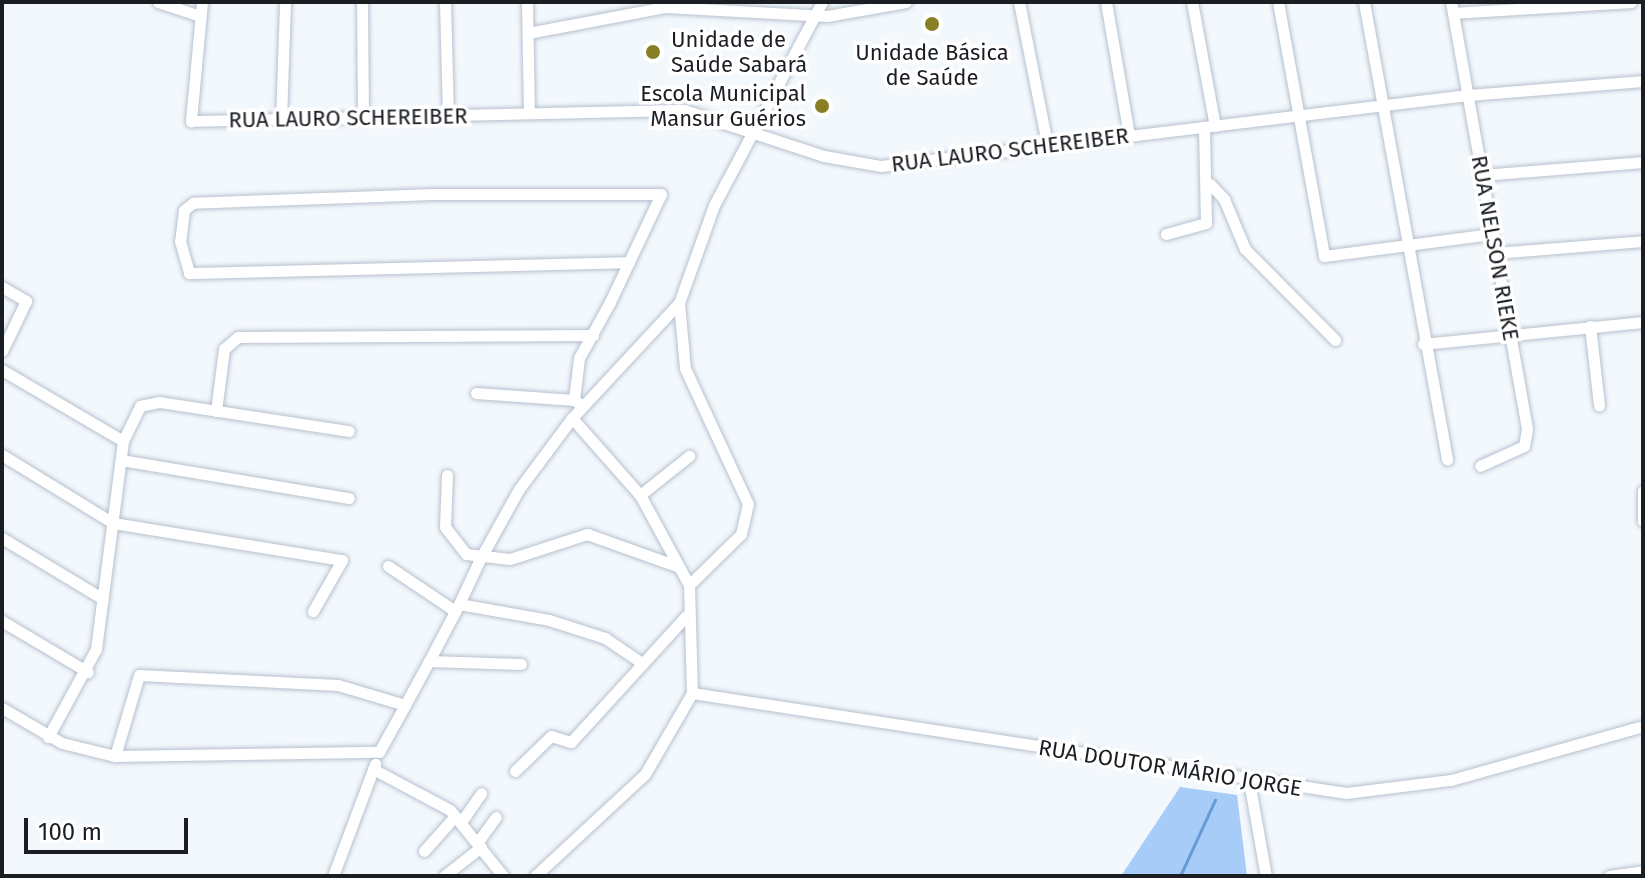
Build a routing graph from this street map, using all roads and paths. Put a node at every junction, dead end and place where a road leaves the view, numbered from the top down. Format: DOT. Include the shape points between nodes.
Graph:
graph roads {
  1 [pos="158,2"];
  2 [pos="202,2"];
  3 [pos="285,2"];
  4 [pos="362,2"];
  5 [pos="445,2"];
  6 [pos="527,2"];
  7 [pos="822,2"];
  8 [pos="906,2"];
  9 [pos="1019,2"];
  10 [pos="1106,2"];
  11 [pos="1192,2"];
  12 [pos="1278,2"];
  13 [pos="1364,2"];
  14 [pos="1631,2"];
  15 [pos="1452,8"];
  16 [pos="815,15"];
  17 [pos="200,16"];
  18 [pos="528,33"];
  19 [pos="1643,81"];
  20 [pos="1468,95"];
  21 [pos="1382,106"];
  22 [pos="529,113"];
  23 [pos="448,115"];
  24 [pos="363,117"];
  25 [pos="1299,117"];
  26 [pos="281,119"];
  27 [pos="1209,127"];
  28 [pos="753,132"];
  29 [pos="1129,135"];
  30 [pos="1047,144"];
  31 [pos="1643,162"];
  32 [pos="1482,175"];
  33 [pos="1210,184"];
  34 [pos="1166,234"];
  35 [pos="1492,234"];
  36 [pos="1643,241"];
  37 [pos="1406,246"];
  38 [pos="1495,253"];
  39 [pos="629,262"];
  40 [pos="2,287"];
  41 [pos="679,303"];
  42 [pos="1643,322"];
  43 [pos="1590,326"];
  44 [pos="1509,332"];
  45 [pos="593,335"];
  46 [pos="1335,340"];
  47 [pos="1423,344"];
  48 [pos="2,351"];
  49 [pos="2,370"];
  50 [pos="476,393"];
  51 [pos="578,403"];
  52 [pos="1599,405"];
  53 [pos="216,411"];
  54 [pos="572,418"];
  55 [pos="349,431"];
  56 [pos="123,441"];
  57 [pos="2,455"];
  58 [pos="689,456"];
  59 [pos="121,460"];
  60 [pos="1447,460"];
  61 [pos="1480,466"];
  62 [pos="447,475"];
  63 [pos="1643,491"];
  64 [pos="640,495"];
  65 [pos="349,498"];
  66 [pos="1643,521"];
  67 [pos="113,523"];
  68 [pos="2,538"];
  69 [pos="480,559"];
  70 [pos="388,566"];
  71 [pos="677,566"];
  72 [pos="689,585"];
  73 [pos="103,599"];
  74 [pos="457,608"];
  75 [pos="313,611"];
  76 [pos="686,616"];
  77 [pos="2,621"];
  78 [pos="429,661"];
  79 [pos="639,661"];
  80 [pos="521,664"];
  81 [pos="88,672"];
  82 [pos="692,693"];
  83 [pos="405,705"];
  84 [pos="2,708"];
  85 [pos="1643,726"];
  86 [pos="48,737"];
  87 [pos="379,752"];
  88 [pos="115,756"];
  89 [pos="373,769"];
  90 [pos="515,771"];
  91 [pos="1249,781"];
  92 [pos="481,793"];
  93 [pos="496,817"];
  94 [pos="458,819"];
  95 [pos="479,845"];
  96 [pos="424,851"];
  97 [pos="1643,871"];
  98 [pos="333,876"];
  99 [pos="444,876"];
  100 [pos="503,876"];
  101 [pos="535,876"];
  102 [pos="1266,876"];
  103 [pos="1609,876"];
  1 -- 17 [label="street"];
  2 -- 17 [label="street"];
  3 -- 26 [label="street"];
  4 -- 24 [label="street"];
  5 -- 23 [label="street"];
  6 -- 18 [label="street"];
  7 -- 16 [label="street"];
  8 -- 16 [label="street"];
  9 -- 30 [label="street"];
  10 -- 29 [label="street"];
  11 -- 27 [label="street"];
  12 -- 25 [label="street"];
  13 -- 21 [label="street"];
  14 -- 15 [label="street"];
  15 -- 20 [label="street, RUA NELSON RIEKE"];
  16 -- 18 [label="street" via="665,7"];
  16 -- 28 [label="street"];
  17 -- 26 [label="street, RUA LAURO SCHEREIBER" via="191,121"];
  18 -- 22 [label="street"];
  19 -- 20 [label="street, RUA LAURO SCHEREIBER"];
  20 -- 21 [label="street, RUA LAURO SCHEREIBER"];
  20 -- 32 [label="street, RUA NELSON RIEKE"];
  21 -- 25 [label="street, RUA LAURO SCHEREIBER"];
  21 -- 37 [label="street"];
  22 -- 23 [label="street, RUA LAURO SCHEREIBER"];
  22 -- 28 [label="street, RUA LAURO SCHEREIBER" via="684,110"];
  23 -- 24 [label="street, RUA LAURO SCHEREIBER"];
  24 -- 26 [label="street, RUA LAURO SCHEREIBER"];
  25 -- 27 [label="street, RUA LAURO SCHEREIBER"];
  25 -- 37 [label="street" via="1324,256"];
  27 -- 29 [label="street, RUA LAURO SCHEREIBER"];
  27 -- 33 [label="street"];
  28 -- 30 [label="street, RUA LAURO SCHEREIBER" via="881,166"];
  28 -- 41 [label="street" via="692,255"];
  29 -- 30 [label="street, RUA LAURO SCHEREIBER"];
  31 -- 32 [label="street"];
  32 -- 35 [label="street, RUA NELSON RIEKE"];
  33 -- 34 [label="street" via="1206,223"];
  33 -- 46 [label="street" via="1224,199 1245,249"];
  35 -- 37 [label="street"];
  35 -- 38 [label="street, RUA NELSON RIEKE"];
  36 -- 38 [label="street"];
  37 -- 47 [label="street"];
  38 -- 44 [label="street, RUA NELSON RIEKE"];
  39 -- 39 [label="street" via="661,194 193,203 184,210 180,241 189,273"];
  39 -- 45 [label="street"];
  40 -- 48 [label="street" via="26,301"];
  41 -- 51 [label="street"];
  41 -- 72 [label="street" via="685,368 748,504 741,534"];
  42 -- 43 [label="street"];
  43 -- 44 [label="street"];
  43 -- 52 [label="street"];
  44 -- 47 [label="street"];
  44 -- 61 [label="street, RUA NELSON RIEKE" via="1526,441"];
  45 -- 51 [label="street" via="579,358"];
  45 -- 53 [label="street" via="238,337 224,349"];
  47 -- 60 [label="street"];
  49 -- 56 [label="street"];
  50 -- 51 [label="street"];
  51 -- 54 [label="street"];
  53 -- 55 [label="street"];
  53 -- 56 [label="street" via="149,402"];
  54 -- 64 [label="street"];
  54 -- 69 [label="street"];
  56 -- 59 [label="street"];
  57 -- 67 [label="street"];
  58 -- 64 [label="street"];
  59 -- 65 [label="street"];
  59 -- 67 [label="street"];
  62 -- 69 [label="street" via="445,527 450,541"];
  63 -- 66 [label="street"];
  64 -- 71 [label="street"];
  67 -- 73 [label="street"];
  67 -- 75 [label="street" via="342,560"];
  68 -- 73 [label="street"];
  69 -- 71 [label="street" via="510,559 587,534"];
  69 -- 74 [label="street"];
  70 -- 74 [label="street"];
  71 -- 72 [label="street"];
  72 -- 76 [label="street"];
  73 -- 81 [label="street"];
  74 -- 78 [label="street"];
  74 -- 79 [label="street" via="549,620 605,638"];
  76 -- 79 [label="street"];
  76 -- 82 [label="street"];
  77 -- 81 [label="street"];
  78 -- 80 [label="street"];
  78 -- 83 [label="street"];
  79 -- 90 [label="street" via="571,742 551,736"];
  81 -- 86 [label="street"];
  82 -- 91 [label="street, RUA DOUTOR MÁRIO JORGE"];
  82 -- 101 [label="street" via="645,774"];
  83 -- 87 [label="street"];
  83 -- 88 [label="street" via="338,685 139,675"];
  84 -- 86 [label="street"];
  85 -- 91 [label="street, RUA DOUTOR MÁRIO JORGE" via="1408,788 1346,793"];
  86 -- 88 [label="street"];
  87 -- 88 [label="street"];
  87 -- 89 [label="street"];
  89 -- 94 [label="street"];
  89 -- 98 [label="street"];
  91 -- 102 [label="street"];
  92 -- 94 [label="street"];
  93 -- 95 [label="street"];
  94 -- 95 [label="street"];
  94 -- 96 [label="street"];
  95 -- 99 [label="street"];
  95 -- 100 [label="street"];
  97 -- 103 [label="street"];
}
